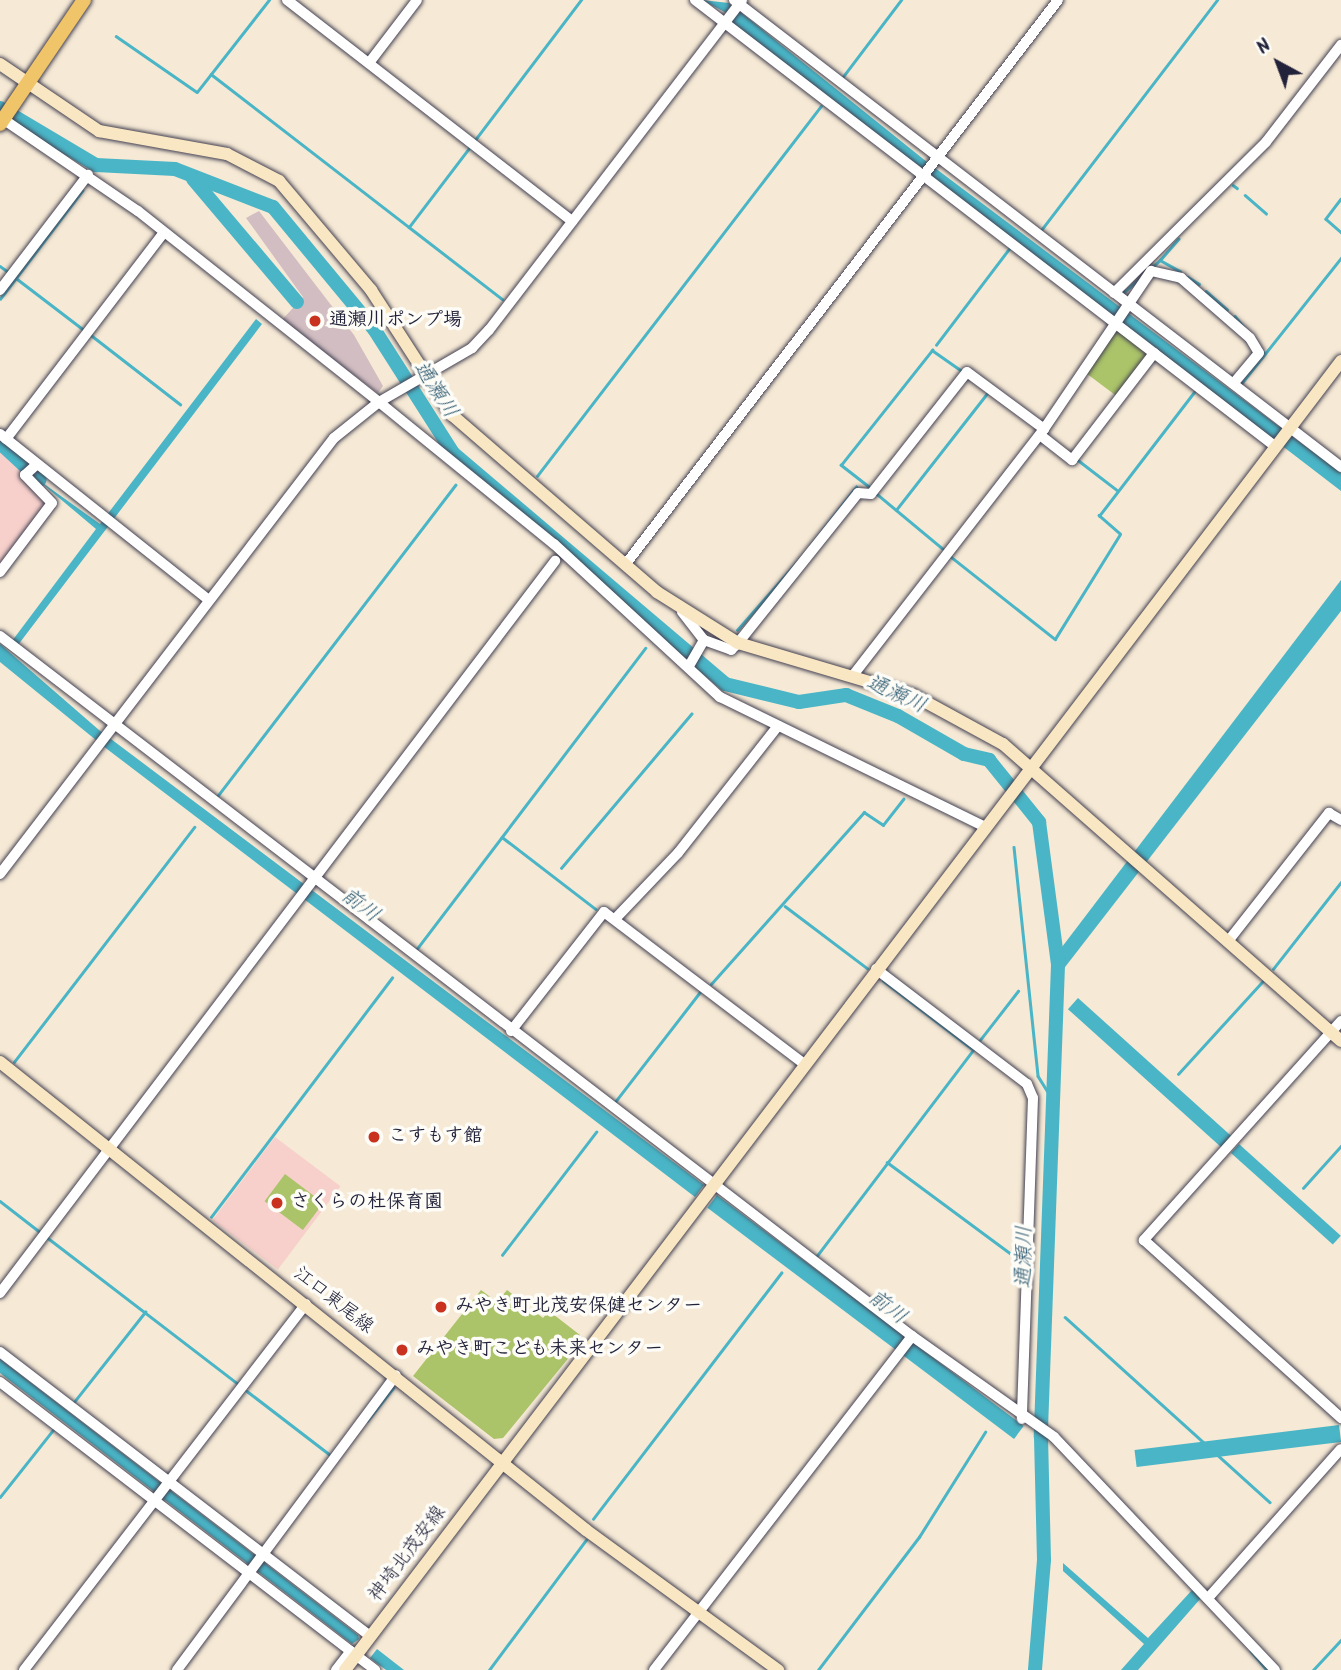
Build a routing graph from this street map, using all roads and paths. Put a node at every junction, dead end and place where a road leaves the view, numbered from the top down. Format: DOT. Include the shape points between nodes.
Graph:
graph roads {
  1 [pos="84,0"];
  2 [pos="287,0"];
  3 [pos="417,0"];
  4 [pos="695,0"];
  5 [pos="1058,0"];
  6 [pos="733,9"];
  7 [pos="1341,45"];
  8 [pos="369,63"];
  9 [pos="0,64"];
  10 [pos="29,85"];
  11 [pos="1,120"];
  12 [pos="930,167"];
  13 [pos="88,175"];
  14 [pos="572,221"];
  15 [pos="163,234"];
  16 [pos="0,290"];
  17 [pos="1114,293"];
  18 [pos="1119,313"];
  19 [pos="1154,353"];
  20 [pos="1341,361"];
  21 [pos="420,381"];
  22 [pos="1233,384"];
  23 [pos="379,402"];
  24 [pos="1289,429"];
  25 [pos="1042,432"];
  26 [pos="3,437"];
  27 [pos="1276,446"];
  28 [pos="1341,467"];
  29 [pos="32,469"];
  30 [pos="555,561"];
  31 [pos="625,565"];
  32 [pos="0,572"];
  33 [pos="209,600"];
  34 [pos="682,612"];
  35 [pos="0,636"];
  36 [pos="703,640"];
  37 [pos="738,643"];
  38 [pos="690,664"];
  39 [pos="854,674"];
  40 [pos="778,726"];
  41 [pos="107,734"];
  42 [pos="1031,765"];
  43 [pos="1341,820"];
  44 [pos="985,827"];
  45 [pos="0,874"];
  46 [pos="306,886"];
  47 [pos="616,918"];
  48 [pos="1229,940"];
  49 [pos="876,969"];
  50 [pos="1341,1021"];
  51 [pos="511,1031"];
  52 [pos="1337,1037"];
  53 [pos="0,1062"];
  54 [pos="804,1064"];
  55 [pos="109,1149"];
  56 [pos="714,1185"];
  57 [pos="0,1293"];
  58 [pos="306,1304"];
  59 [pos="906,1343"];
  60 [pos="0,1352"];
  61 [pos="396,1375"];
  62 [pos="0,1382"];
  63 [pos="1341,1418"];
  64 [pos="1025,1420"];
  65 [pos="1341,1449"];
  66 [pos="502,1461"];
  67 [pos="162,1491"];
  68 [pos="253,1561"];
  69 [pos="1209,1597"];
  70 [pos="699,1613"];
  71 [pos="370,1636"];
  72 [pos="353,1653"];
  73 [pos="370,1668"];
  74 [pos="24,1670"];
  75 [pos="177,1670"];
  76 [pos="336,1670"];
  77 [pos="345,1670"];
  78 [pos="654,1670"];
  79 [pos="778,1670"];
  80 [pos="1275,1670"];
  1 -- 10 [label="main road"];
  2 -- 8 [label="street"];
  3 -- 8 [label="street"];
  4 -- 6 [label="street"];
  5 -- 12 [label="street"];
  6 -- 12 [label="street"];
  6 -- 12 [label="street"];
  6 -- 14 [label="street"];
  7 -- 17 [label="street" via="1266,142"];
  8 -- 14 [label="street"];
  9 -- 10 [label="street"];
  10 -- 11 [label="main road"];
  10 -- 21 [label="street" via="99,131 227,154 279,181 371,290"];
  11 -- 13 [label="street"];
  12 -- 17 [label="street"];
  12 -- 18 [label="street"];
  12 -- 31 [label="street"];
  13 -- 15 [label="street"];
  13 -- 16 [label="street"];
  14 -- 21 [label="street" via="489,330"];
  15 -- 23 [label="street"];
  15 -- 26 [label="street"];
  17 -- 18 [label="street"];
  18 -- 19 [label="street"];
  18 -- 22 [label="street"];
  18 -- 22 [label="street" via="1151,271 1165,270 1202,292 1259,353"];
  18 -- 25 [label="street"];
  19 -- 25 [label="street" via="1072,460"];
  19 -- 27 [label="street"];
  20 -- 24 [label="street, 神埼北茂安線"];
  21 -- 23 [label="street"];
  21 -- 31 [label="street" via="476,438"];
  22 -- 24 [label="street"];
  23 -- 33 [label="street" via="334,438"];
  23 -- 38 [label="street" via="554,544"];
  24 -- 27 [label="street, 神埼北茂安線"];
  24 -- 28 [label="street"];
  25 -- 37 [label="street" via="967,372 871,494 858,493"];
  25 -- 39 [label="street"];
  26 -- 29 [label="street"];
  27 -- 42 [label="street, 神埼北茂安線"];
  29 -- 32 [label="street" via="52,503"];
  29 -- 33 [label="street"];
  30 -- 46 [label="street"];
  31 -- 34 [label="street"];
  33 -- 41 [label="street"];
  34 -- 36 [label="street" via="681,619"];
  34 -- 37 [label="street"];
  35 -- 41 [label="street"];
  36 -- 37 [label="street" via="731,650"];
  36 -- 38 [label="street"];
  37 -- 39 [label="street"];
  38 -- 40 [label="street" via="720,698"];
  39 -- 42 [label="street" via="957,715"];
  40 -- 44 [label="street"];
  40 -- 47 [label="street" via="678,853"];
  41 -- 45 [label="street"];
  41 -- 46 [label="street"];
  42 -- 44 [label="street, 神埼北茂安線"];
  42 -- 48 [label="street"];
  43 -- 48 [label="street" via="1329,813"];
  44 -- 49 [label="street, 神埼北茂安線"];
  46 -- 51 [label="street"];
  46 -- 55 [label="street"];
  47 -- 51 [label="street" via="600,916"];
  47 -- 54 [label="street"];
  48 -- 52 [label="street"];
  49 -- 54 [label="street, 神埼北茂安線"];
  49 -- 64 [label="street" via="1027,1084 1033,1098"];
  50 -- 52 [label="street"];
  51 -- 56 [label="street"];
  52 -- 63 [label="street" via="1144,1240"];
  53 -- 55 [label="street, 江口東尾線"];
  54 -- 56 [label="street, 神埼北茂安線"];
  55 -- 57 [label="street"];
  55 -- 58 [label="street, 江口東尾線"];
  56 -- 59 [label="street"];
  56 -- 66 [label="street, 神埼北茂安線"];
  58 -- 61 [label="street, 江口東尾線"];
  58 -- 67 [label="street"];
  59 -- 64 [label="street"];
  59 -- 70 [label="street"];
  60 -- 67 [label="street"];
  61 -- 66 [label="street, 江口東尾線"];
  61 -- 68 [label="street"];
  62 -- 67 [label="street"];
  64 -- 69 [label="street" via="1054,1437"];
  65 -- 69 [label="street"];
  66 -- 70 [label="street, 江口東尾線"];
  66 -- 71 [label="street, 神埼北茂安線"];
  67 -- 68 [label="street"];
  67 -- 68 [label="street"];
  67 -- 74 [label="street"];
  68 -- 71 [label="street"];
  68 -- 72 [label="street"];
  68 -- 75 [label="street"];
  69 -- 80 [label="street"];
  70 -- 78 [label="street"];
  70 -- 79 [label="street, 江口東尾線"];
  71 -- 72 [label="street, 神埼北茂安線"];
  72 -- 73 [label="street"];
  72 -- 76 [label="street"];
  72 -- 77 [label="street, 神埼北茂安線"];
}
